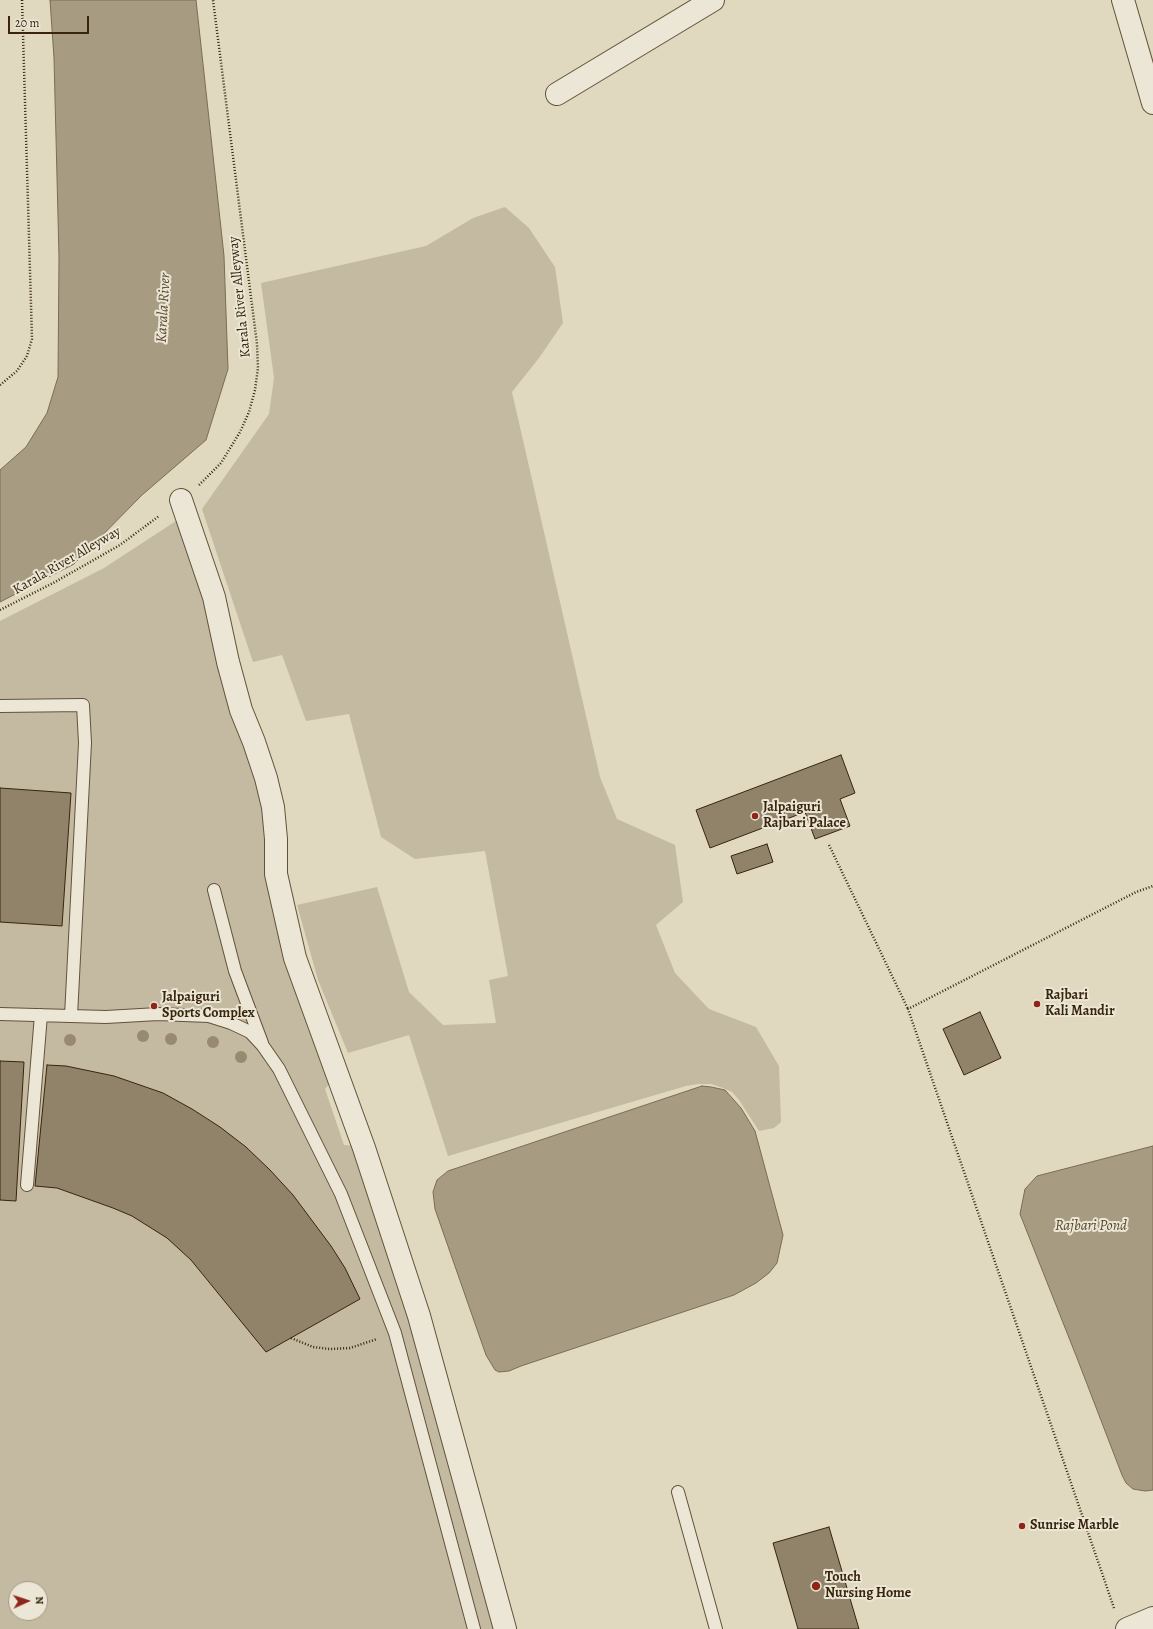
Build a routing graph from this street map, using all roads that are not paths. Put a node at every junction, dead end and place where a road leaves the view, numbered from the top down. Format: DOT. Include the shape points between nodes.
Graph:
graph roads {
  1 [pos="713,0"];
  2 [pos="1123,0"];
  3 [pos="557,94"];
  4 [pos="1152,94"];
  5 [pos="181,500"];
  6 [pos="0,706"];
  7 [pos="214,890"];
  8 [pos="0,1014"];
  9 [pos="41,1015"];
  10 [pos="71,1016"];
  11 [pos="263,1046"];
  12 [pos="27,1185"];
  13 [pos="678,1492"];
  14 [pos="1153,1618"];
  15 [pos="1122,1622"];
  16 [pos="474,1629"];
  17 [pos="505,1629"];
  18 [pos="716,1629"];
  1 -- 3 [label="street"];
  2 -- 4 [label="street"];
  5 -- 17 [label="street" via="214,597 241,710 266,778 273,807 276,874 295,958 364,1148 419,1316"];
  6 -- 10 [label="lane" via="83,705 85,743"];
  7 -- 11 [label="lane" via="235,970"];
  8 -- 9 [label="lane"];
  9 -- 10 [label="lane"];
  9 -- 12 [label="lane"];
  10 -- 11 [label="lane" via="209,1016 250,1032"];
  11 -- 16 [label="lane" via="279,1069 341,1194 394,1333"];
  13 -- 18 [label="lane"];
  14 -- 15 [label="street"];
}
